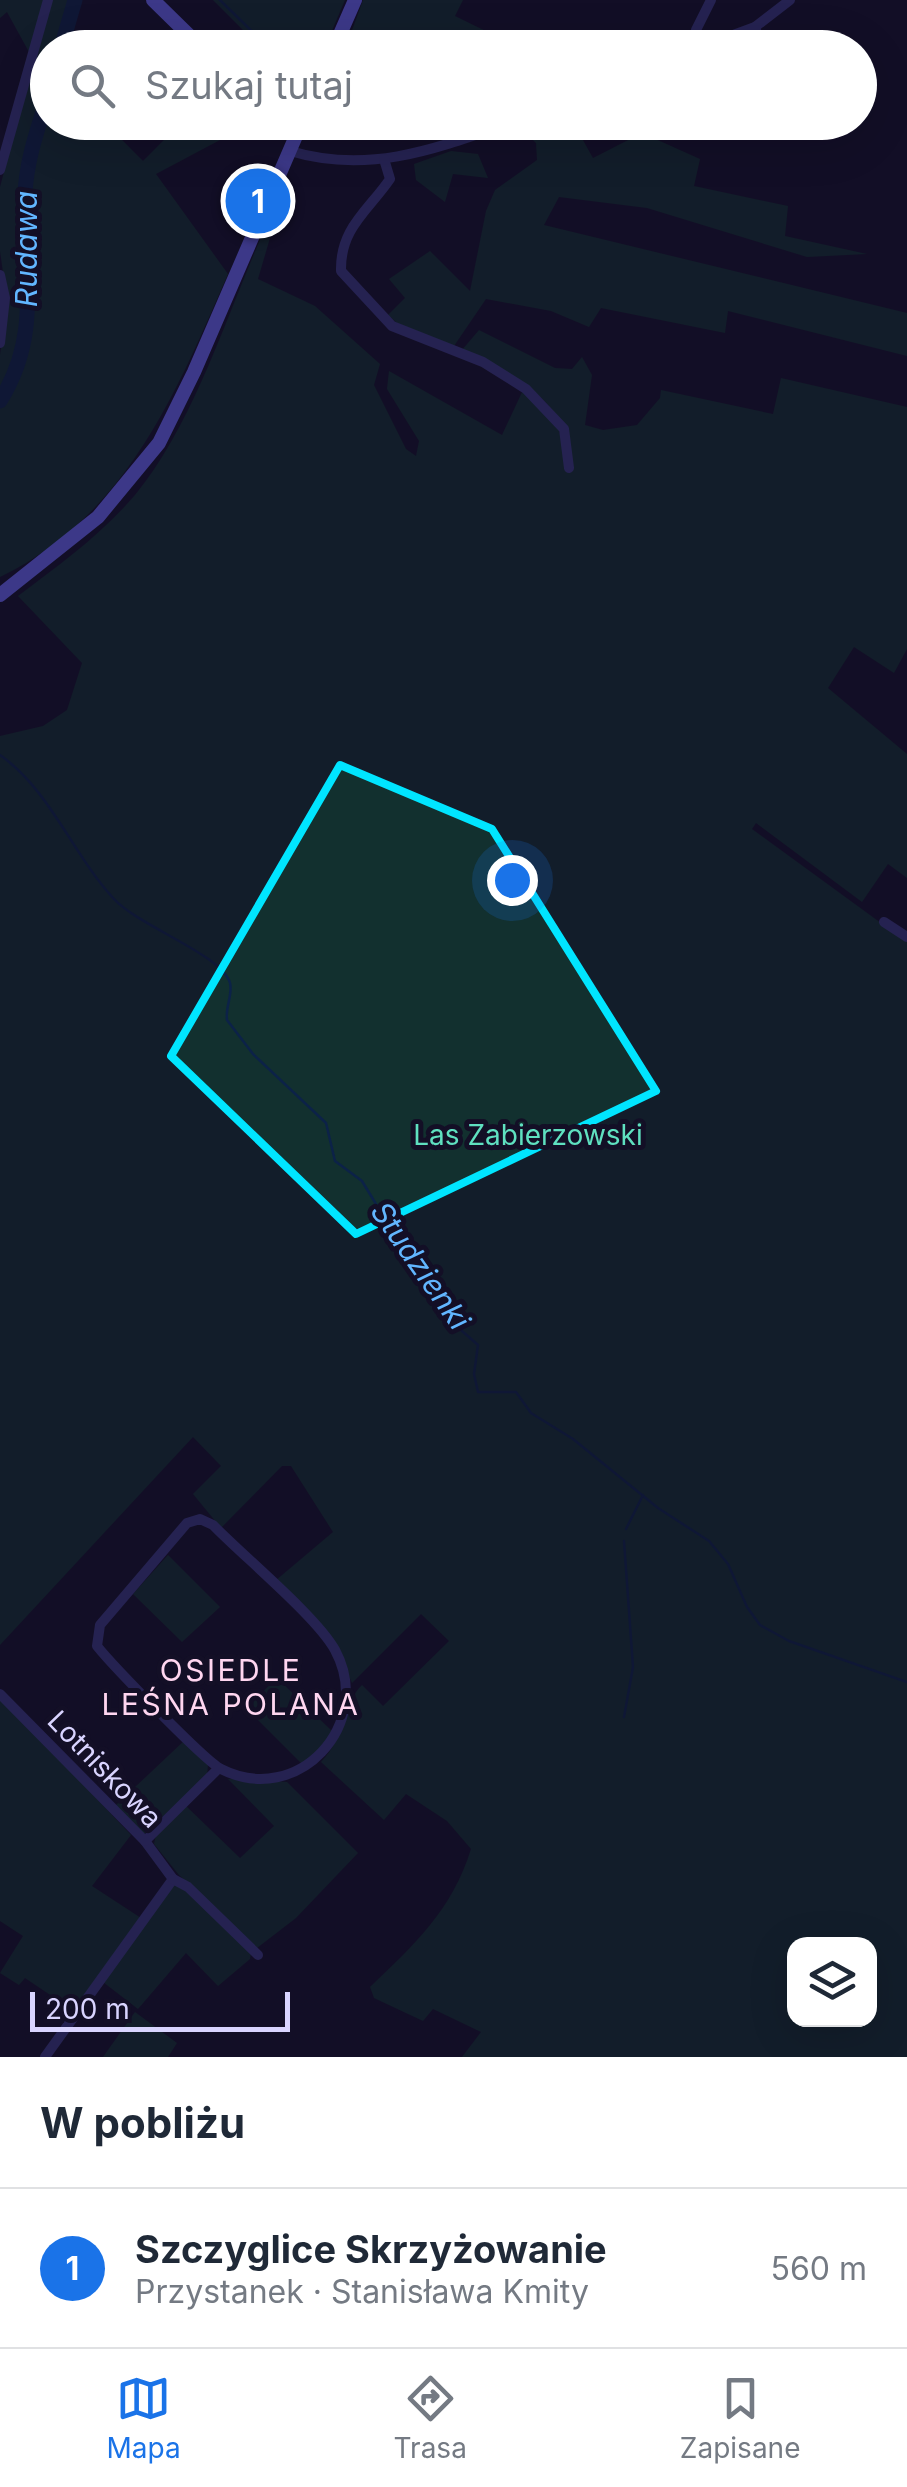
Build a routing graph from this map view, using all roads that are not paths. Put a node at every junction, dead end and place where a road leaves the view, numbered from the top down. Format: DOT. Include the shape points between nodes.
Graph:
graph roads {
  1 [pos="48,0"];
  2 [pos="152,0"];
  3 [pos="355,0"];
  4 [pos="711,0"];
  5 [pos="790,0"];
  6 [pos="755,28"];
  7 [pos="39,30"];
  8 [pos="183,30"];
  9 [pos="342,30"];
  10 [pos="696,30"];
  11 [pos="749,30"];
  12 [pos="30,61"];
  13 [pos="16,109"];
  14 [pos="0,115"];
  15 [pos="293,140"];
  16 [pos="465,140"];
  17 [pos="290,150"];
  18 [pos="384,158"];
  19 [pos="0,170"];
  20 [pos="0,276"];
  21 [pos="0,343"];
  22 [pos="569,468"];
  23 [pos="0,594"];
  24 [pos="884,922"];
  25 [pos="907,937"];
  26 [pos="0,1694"];
  27 [pos="219,1768"];
  28 [pos="146,1841"];
  29 [pos="173,1879"];
  30 [pos="258,1955"];
  31 [pos="45,2057"];
  1 -- 7 [label="street"];
  2 -- 8 [label="main road"];
  3 -- 9 [label="main road"];
  4 -- 10 [label="street"];
  5 -- 6 [label="street"];
  6 -- 11 [label="street"];
  12 -- 13 [label="street"];
  13 -- 14 [label="street"];
  13 -- 19 [label="street"];
  15 -- 17 [label="main road"];
  16 -- 18 [label="street"];
  17 -- 18 [label="street"];
  17 -- 23 [label="main road" via="184,394 150,456 98,517"];
  18 -- 22 [label="street" via="390,180 351,224 341,271 392,326 483,362 540,400 564,429"];
  20 -- 21 [label="street"];
  24 -- 25 [label="street"];
  26 -- 28 [label="street, Lotniskowa"];
  27 -- 27 [label="street" via="96,1641 100,1624 196,1519 213,1525 324,1635 346,1685 338,1733 305,1768 266,1779"];
  27 -- 28 [label="street"];
  28 -- 29 [label="street, Lotniskowa"];
  29 -- 30 [label="street, Lotniskowa"];
  29 -- 31 [label="street"];
}
